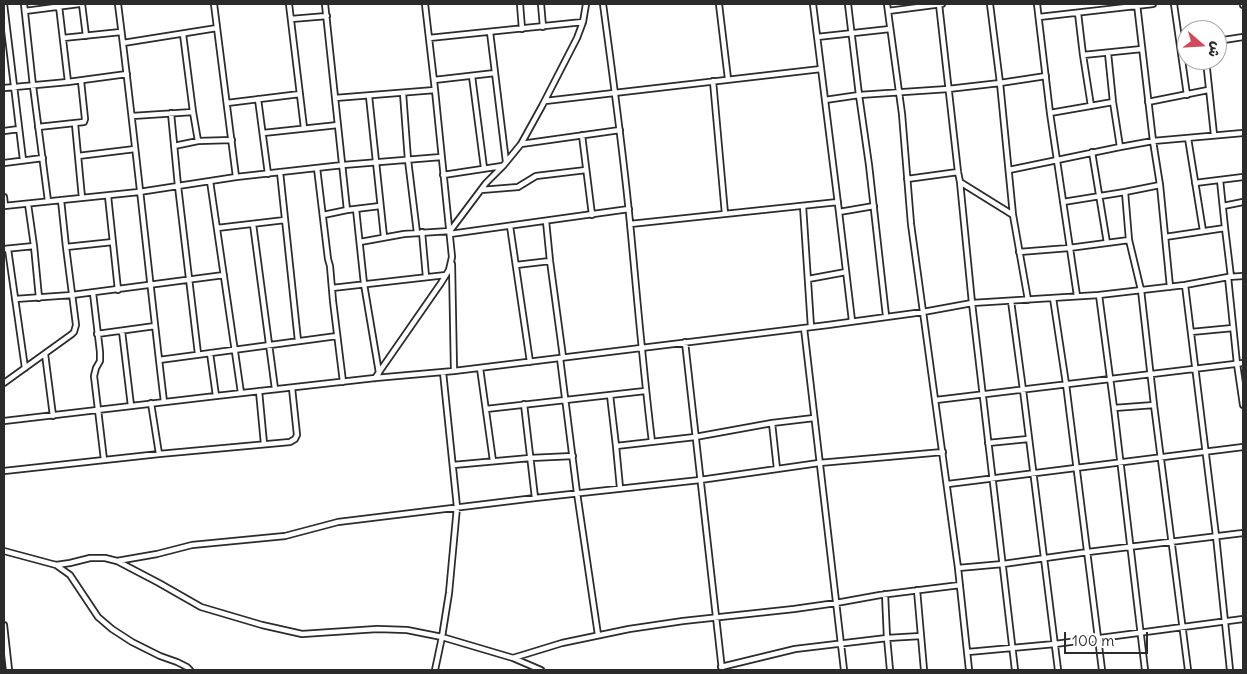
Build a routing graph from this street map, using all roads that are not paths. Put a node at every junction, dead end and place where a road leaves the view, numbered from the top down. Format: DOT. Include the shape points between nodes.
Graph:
graph roads {
  1 [pos="4,4"];
  2 [pos="24,4"];
  3 [pos="81,4"];
  4 [pos="118,4"];
  5 [pos="214,4"];
  6 [pos="289,4"];
  7 [pos="325,4"];
  8 [pos="425,4"];
  9 [pos="520,4"];
  10 [pos="541,4"];
  11 [pos="586,4"];
  12 [pos="603,4"];
  13 [pos="719,4"];
  14 [pos="813,4"];
  15 [pos="848,4"];
  16 [pos="887,4"];
  17 [pos="940,4"];
  18 [pos="990,4"];
  19 [pos="1036,4"];
  20 [pos="1153,4"];
  21 [pos="1174,4"];
  22 [pos="1137,5"];
  23 [pos="59,6"];
  24 [pos="1103,7"];
  25 [pos="25,11"];
  26 [pos="888,11"];
  27 [pos="1078,12"];
  28 [pos="4,14"];
  29 [pos="327,16"];
  30 [pos="1039,17"];
  31 [pos="291,19"];
  32 [pos="583,22"];
  33 [pos="1177,25"];
  34 [pos="543,27"];
  35 [pos="217,28"];
  36 [pos="522,29"];
  37 [pos="890,29"];
  38 [pos="121,32"];
  39 [pos="490,32"];
  40 [pos="852,33"];
  41 [pos="183,34"];
  42 [pos="86,36"];
  43 [pos="817,37"];
  44 [pos="1243,37"];
  45 [pos="63,38"];
  46 [pos="429,38"];
  47 [pos="1227,39"];
  48 [pos="124,43"];
  49 [pos="1142,49"];
  50 [pos="1108,53"];
  51 [pos="1083,56"];
  52 [pos="821,70"];
  53 [pos="1183,70"];
  54 [pos="1207,70"];
  55 [pos="495,73"];
  56 [pos="127,74"];
  57 [pos="472,76"];
  58 [pos="1046,76"];
  59 [pos="728,79"];
  60 [pos="434,80"];
  61 [pos="81,81"];
  62 [pos="713,81"];
  63 [pos="68,82"];
  64 [pos="1000,83"];
  65 [pos="33,86"];
  66 [pos="4,88"];
  67 [pos="14,88"];
  68 [pos="948,89"];
  69 [pos="436,90"];
  70 [pos="1208,90"];
  71 [pos="616,92"];
  72 [pos="898,92"];
  73 [pos="403,93"];
  74 [pos="300,94"];
  75 [pos="859,95"];
  76 [pos="1187,95"];
  77 [pos="369,96"];
  78 [pos="336,98"];
  79 [pos="258,99"];
  80 [pos="825,100"];
  81 [pos="545,101"];
  82 [pos="1113,102"];
  83 [pos="1148,102"];
  84 [pos="227,103"];
  85 [pos="1091,106"];
  86 [pos="193,112"];
  87 [pos="171,113"];
  88 [pos="1050,113"];
  89 [pos="132,116"];
  90 [pos="75,124"];
  91 [pos="338,124"];
  92 [pos="38,127"];
  93 [pos="304,128"];
  94 [pos="19,129"];
  95 [pos="620,130"];
  96 [pos="4,132"];
  97 [pos="262,133"];
  98 [pos="1243,133"];
  99 [pos="582,135"];
  100 [pos="1214,135"];
  101 [pos="1188,138"];
  102 [pos="232,140"];
  103 [pos="198,142"];
  104 [pos="1153,142"];
  105 [pos="521,144"];
  106 [pos="174,146"];
  107 [pos="1120,147"];
  108 [pos="135,150"];
  109 [pos="1092,152"];
  110 [pos="78,156"];
  111 [pos="441,157"];
  112 [pos="43,158"];
  113 [pos="23,160"];
  114 [pos="408,160"];
  115 [pos="1058,160"];
  116 [pos="376,162"];
  117 [pos="4,163"];
  118 [pos="504,164"];
  119 [pos="343,165"];
  120 [pos="317,168"];
  121 [pos="484,168"];
  122 [pos="586,170"];
  123 [pos="1009,170"];
  124 [pos="280,172"];
  125 [pos="958,172"];
  126 [pos="268,174"];
  127 [pos="443,175"];
  128 [pos="1243,177"];
  129 [pos="236,178"];
  130 [pos="907,179"];
  131 [pos="1220,180"];
  132 [pos="210,181"];
  133 [pos="960,182"];
  134 [pos="1195,183"];
  135 [pos="1160,185"];
  136 [pos="178,186"];
  137 [pos="481,190"];
  138 [pos="139,192"];
  139 [pos="1125,192"];
  140 [pos="108,196"];
  141 [pos="1100,196"];
  142 [pos="4,197"];
  143 [pos="82,198"];
  144 [pos="61,200"];
  145 [pos="48,201"];
  146 [pos="838,202"];
  147 [pos="1063,202"];
  148 [pos="1243,202"];
  149 [pos="28,204"];
  150 [pos="4,206"];
  151 [pos="380,206"];
  152 [pos="803,206"];
  153 [pos="874,206"];
  154 [pos="1223,206"];
  155 [pos="356,209"];
  156 [pos="629,209"];
  157 [pos="347,210"];
  158 [pos="839,212"];
  159 [pos="725,214"];
  160 [pos="323,215"];
  161 [pos="592,215"];
  162 [pos="1013,215"];
  163 [pos="285,220"];
  164 [pos="546,221"];
  165 [pos="253,224"];
  166 [pos="630,224"];
  167 [pos="510,226"];
  168 [pos="217,228"];
  169 [pos="1224,228"];
  170 [pos="1203,231"];
  171 [pos="420,233"];
  172 [pos="450,233"];
  173 [pos="384,237"];
  174 [pos="1165,237"];
  175 [pos="1130,240"];
  176 [pos="113,242"];
  177 [pos="360,242"];
  178 [pos="1107,243"];
  179 [pos="34,246"];
  180 [pos="66,247"];
  181 [pos="1069,248"];
  182 [pos="6,249"];
  183 [pos="1019,252"];
  184 [pos="452,257"];
  185 [pos="550,261"];
  186 [pos="516,265"];
  187 [pos="846,272"];
  188 [pos="224,275"];
  189 [pos="446,275"];
  190 [pos="1243,276"];
  191 [pos="426,277"];
  192 [pos="1230,277"];
  193 [pos="808,279"];
  194 [pos="188,280"];
  195 [pos="364,284"];
  196 [pos="1185,285"];
  197 [pos="150,286"];
  198 [pos="1170,287"];
  199 [pos="332,288"];
  200 [pos="118,290"];
  201 [pos="1140,290"];
  202 [pos="92,293"];
  203 [pos="72,295"];
  204 [pos="1099,295"];
  205 [pos="1076,296"];
  206 [pos="39,298"];
  207 [pos="1053,298"];
  208 [pos="15,299"];
  209 [pos="1028,300"];
  210 [pos="1011,301"];
  211 [pos="972,303"];
  212 [pos="924,312"];
  213 [pos="886,316"];
  214 [pos="852,321"];
  215 [pos="155,326"];
  216 [pos="811,327"];
  217 [pos="804,328"];
  218 [pos="1233,328"];
  219 [pos="122,331"];
  220 [pos="1191,332"];
  221 [pos="97,334"];
  222 [pos="337,336"];
  223 [pos="298,341"];
  224 [pos="685,342"];
  225 [pos="268,345"];
  226 [pos="642,347"];
  227 [pos="234,350"];
  228 [pos="210,353"];
  229 [pos="45,354"];
  230 [pos="198,354"];
  231 [pos="562,358"];
  232 [pos="159,360"];
  233 [pos="530,362"];
  234 [pos="1237,364"];
  235 [pos="1243,364"];
  236 [pos="24,368"];
  237 [pos="480,368"];
  238 [pos="1195,370"];
  239 [pos="454,371"];
  240 [pos="444,372"];
  241 [pos="379,373"];
  242 [pos="1151,374"];
  243 [pos="375,378"];
  244 [pos="1110,379"];
  245 [pos="343,382"];
  246 [pos="4,383"];
  247 [pos="1066,384"];
  248 [pos="292,388"];
  249 [pos="274,390"];
  250 [pos="1023,390"];
  251 [pos="259,391"];
  252 [pos="646,391"];
  253 [pos="241,393"];
  254 [pos="610,395"];
  255 [pos="216,396"];
  256 [pos="982,396"];
  257 [pos="566,399"];
  258 [pos="936,400"];
  259 [pos="164,402"];
  260 [pos="150,404"];
  261 [pos="524,404"];
  262 [pos="1154,405"];
  263 [pos="1243,405"];
  264 [pos="131,406"];
  265 [pos="1114,408"];
  266 [pos="486,409"];
  267 [pos="98,410"];
  268 [pos="53,416"];
  269 [pos="814,418"];
  270 [pos="4,421"];
  271 [pos="772,423"];
  272 [pos="695,437"];
  273 [pos="1028,439"];
  274 [pos="652,442"];
  275 [pos="264,444"];
  276 [pos="988,444"];
  277 [pos="616,446"];
  278 [pos="1243,447"];
  279 [pos="943,452"];
  280 [pos="1205,452"];
  281 [pos="159,454"];
  282 [pos="573,456"];
  283 [pos="1161,457"];
  284 [pos="530,458"];
  285 [pos="104,460"];
  286 [pos="493,461"];
  287 [pos="819,463"];
  288 [pos="1120,463"];
  289 [pos="453,465"];
  290 [pos="1076,468"];
  291 [pos="777,469"];
  292 [pos="4,471"];
  293 [pos="1032,473"];
  294 [pos="992,478"];
  295 [pos="700,480"];
  296 [pos="948,484"];
  297 [pos="620,488"];
  298 [pos="577,493"];
  299 [pos="535,498"];
  300 [pos="457,507"];
  301 [pos="1243,533"];
  302 [pos="1216,536"];
  303 [pos="1172,542"];
  304 [pos="1131,548"];
  305 [pos="4,551"];
  306 [pos="1088,552"];
  307 [pos="1044,558"];
  308 [pos="117,561"];
  309 [pos="1003,564"];
  310 [pos="56,565"];
  311 [pos="958,568"];
  312 [pos="960,585"];
  313 [pos="917,590"];
  314 [pos="885,594"];
  315 [pos="836,603"];
  316 [pos="716,617"];
  317 [pos="1243,619"];
  318 [pos="1225,622"];
  319 [pos="4,626"];
  320 [pos="1183,628"];
  321 [pos="1140,633"];
  322 [pos="598,635"];
  323 [pos="921,636"];
  324 [pos="442,637"];
  325 [pos="887,638"];
  326 [pos="1098,638"];
  327 [pos="841,644"];
  328 [pos="1055,644"];
  329 [pos="1012,649"];
  330 [pos="968,652"];
  331 [pos="514,658"];
  332 [pos="722,669"];
  333 [pos="9,670"];
  334 [pos="190,670"];
  335 [pos="435,670"];
  336 [pos="541,670"];
  337 [pos="844,670"];
  338 [pos="890,670"];
  339 [pos="924,670"];
  340 [pos="970,670"];
  341 [pos="1015,670"];
  342 [pos="1058,670"];
  343 [pos="1102,670"];
  344 [pos="1145,670"];
  345 [pos="1188,670"];
  346 [pos="1230,670"];
  1 -- 28 [label="street"];
  2 -- 25 [label="street"];
  3 -- 23 [label="street"];
  3 -- 42 [label="street"];
  4 -- 38 [label="street"];
  5 -- 35 [label="street"];
  6 -- 31 [label="street"];
  7 -- 29 [label="street"];
  8 -- 46 [label="street"];
  9 -- 36 [label="street"];
  10 -- 34 [label="street"];
  11 -- 32 [label="street"];
  12 -- 71 [label="street"];
  13 -- 59 [label="street"];
  14 -- 43 [label="street"];
  15 -- 40 [label="street"];
  16 -- 26 [label="street"];
  17 -- 26 [label="street"];
  17 -- 68 [label="street"];
  18 -- 64 [label="street"];
  19 -- 30 [label="street"];
  20 -- 22 [label="street"];
  21 -- 33 [label="street"];
  22 -- 24 [label="street"];
  22 -- 49 [label="street"];
  23 -- 25 [label="street"];
  23 -- 45 [label="street"];
  24 -- 27 [label="street"];
  25 -- 65 [label="street"];
  26 -- 37 [label="street"];
  27 -- 30 [label="street"];
  27 -- 51 [label="street"];
  28 -- 67 [label="street"];
  29 -- 31 [label="street"];
  29 -- 78 [label="street"];
  30 -- 58 [label="street"];
  31 -- 74 [label="street"];
  32 -- 34 [label="street"];
  32 -- 81 [label="street"];
  34 -- 36 [label="street"];
  35 -- 41 [label="street"];
  35 -- 84 [label="street"];
  36 -- 39 [label="street"];
  37 -- 40 [label="street"];
  37 -- 72 [label="street"];
  38 -- 42 [label="street"];
  38 -- 48 [label="street"];
  39 -- 46 [label="street"];
  39 -- 55 [label="street"];
  40 -- 43 [label="street"];
  40 -- 75 [label="street"];
  41 -- 48 [label="street"];
  41 -- 86 [label="street"];
  42 -- 45 [label="street"];
  43 -- 52 [label="street"];
  44 -- 47 [label="street"];
  45 -- 63 [label="street"];
  46 -- 60 [label="street"];
  48 -- 56 [label="street"];
  49 -- 50 [label="street"];
  49 -- 83 [label="street"];
  50 -- 51 [label="street"];
  50 -- 82 [label="street"];
  51 -- 85 [label="street"];
  52 -- 59 [label="street"];
  52 -- 80 [label="street"];
  53 -- 76 [label="street"];
  54 -- 70 [label="street"];
  55 -- 57 [label="street"];
  55 -- 118 [label="street"];
  56 -- 61 [label="street"];
  56 -- 89 [label="street"];
  57 -- 60 [label="street"];
  57 -- 121 [label="street"];
  58 -- 64 [label="street"];
  58 -- 88 [label="street"];
  59 -- 62 [label="street"];
  60 -- 69 [label="street"];
  61 -- 63 [label="street"];
  61 -- 90 [label="street" via="85,120"];
  62 -- 71 [label="street"];
  62 -- 159 [label="street"];
  63 -- 65 [label="street"];
  64 -- 68 [label="street"];
  64 -- 123 [label="street"];
  65 -- 67 [label="street"];
  65 -- 92 [label="street"];
  66 -- 67 [label="street"];
  67 -- 94 [label="street"];
  68 -- 72 [label="street"];
  68 -- 125 [label="street"];
  69 -- 73 [label="street"];
  69 -- 111 [label="street"];
  70 -- 76 [label="street"];
  70 -- 100 [label="street"];
  71 -- 81 [label="street"];
  71 -- 95 [label="street"];
  72 -- 75 [label="street"];
  72 -- 130 [label="street"];
  73 -- 77 [label="street"];
  73 -- 114 [label="street"];
  74 -- 79 [label="street"];
  74 -- 93 [label="street"];
  75 -- 80 [label="street"];
  75 -- 153 [label="street"];
  76 -- 83 [label="street"];
  77 -- 78 [label="street"];
  77 -- 116 [label="street"];
  78 -- 91 [label="street"];
  79 -- 84 [label="street"];
  79 -- 97 [label="street"];
  80 -- 146 [label="street"];
  81 -- 105 [label="street"];
  82 -- 85 [label="street"];
  82 -- 107 [label="street"];
  83 -- 104 [label="street"];
  84 -- 102 [label="street"];
  85 -- 88 [label="street"];
  86 -- 87 [label="street"];
  86 -- 103 [label="street"];
  87 -- 89 [label="street"];
  87 -- 106 [label="street"];
  88 -- 115 [label="street"];
  89 -- 108 [label="street"];
  90 -- 92 [label="street"];
  90 -- 110 [label="street"];
  91 -- 93 [label="street"];
  91 -- 119 [label="street"];
  92 -- 112 [label="street"];
  93 -- 97 [label="street"];
  94 -- 96 [label="street"];
  94 -- 113 [label="street"];
  95 -- 99 [label="street"];
  95 -- 156 [label="street"];
  97 -- 126 [label="street"];
  98 -- 100 [label="street"];
  99 -- 105 [label="street"];
  99 -- 122 [label="street"];
  100 -- 101 [label="street"];
  101 -- 104 [label="street"];
  101 -- 134 [label="street"];
  102 -- 103 [label="street"];
  102 -- 129 [label="street"];
  103 -- 106 [label="street"];
  104 -- 107 [label="street"];
  104 -- 135 [label="street"];
  105 -- 118 [label="street"];
  106 -- 136 [label="street"];
  107 -- 109 [label="street"];
  108 -- 110 [label="street"];
  108 -- 138 [label="street"];
  109 -- 115 [label="street"];
  109 -- 141 [label="street"];
  110 -- 143 [label="street"];
  111 -- 114 [label="street"];
  111 -- 127 [label="street"];
  112 -- 113 [label="street"];
  112 -- 145 [label="street"];
  113 -- 117 [label="street"];
  114 -- 116 [label="street"];
  114 -- 171 [label="street"];
  115 -- 123 [label="street"];
  115 -- 147 [label="street"];
  116 -- 119 [label="street"];
  116 -- 151 [label="street"];
  118 -- 121 [label="street"];
  118 -- 137 [label="street"];
  119 -- 120 [label="street"];
  119 -- 157 [label="street"];
  120 -- 124 [label="street"];
  120 -- 160 [label="street"];
  121 -- 127 [label="street"];
  122 -- 137 [label="street" via="536,176 518,187"];
  122 -- 161 [label="street"];
  123 -- 162 [label="street"];
  124 -- 126 [label="street"];
  124 -- 163 [label="street"];
  125 -- 130 [label="street"];
  125 -- 133 [label="street"];
  126 -- 129 [label="street"];
  127 -- 172 [label="street"];
  128 -- 131 [label="street"];
  129 -- 132 [label="street"];
  130 -- 212 [label="street"];
  131 -- 134 [label="street"];
  131 -- 154 [label="street"];
  132 -- 136 [label="street"];
  132 -- 168 [label="street"];
  133 -- 162 [label="street"];
  133 -- 211 [label="street"];
  134 -- 170 [label="street"];
  135 -- 139 [label="street"];
  135 -- 174 [label="street"];
  136 -- 138 [label="street"];
  136 -- 194 [label="street"];
  137 -- 172 [label="street"];
  138 -- 140 [label="street"];
  138 -- 197 [label="street"];
  139 -- 141 [label="street"];
  139 -- 175 [label="street"];
  140 -- 143 [label="street"];
  140 -- 176 [label="street"];
  141 -- 147 [label="street"];
  141 -- 178 [label="street"];
  142 -- 150 [label="street"];
  143 -- 144 [label="street"];
  144 -- 145 [label="street"];
  144 -- 180 [label="street"];
  145 -- 149 [label="street"];
  146 -- 152 [label="street"];
  146 -- 158 [label="street"];
  147 -- 181 [label="street"];
  148 -- 154 [label="street"];
  149 -- 150 [label="street"];
  149 -- 179 [label="street"];
  151 -- 155 [label="street"];
  151 -- 173 [label="street"];
  152 -- 159 [label="street"];
  152 -- 193 [label="street"];
  153 -- 158 [label="street"];
  153 -- 213 [label="street"];
  154 -- 169 [label="street"];
  155 -- 157 [label="street"];
  155 -- 177 [label="street"];
  156 -- 161 [label="street"];
  156 -- 166 [label="street"];
  157 -- 160 [label="street"];
  158 -- 187 [label="street"];
  159 -- 166 [label="street"];
  160 -- 199 [label="street"];
  161 -- 164 [label="street"];
  162 -- 183 [label="street"];
  163 -- 165 [label="street"];
  163 -- 223 [label="street"];
  164 -- 167 [label="street"];
  164 -- 185 [label="street"];
  165 -- 168 [label="street"];
  165 -- 225 [label="street"];
  166 -- 226 [label="street"];
  167 -- 172 [label="street"];
  167 -- 186 [label="street"];
  168 -- 188 [label="street"];
  169 -- 170 [label="street"];
  169 -- 192 [label="street"];
  170 -- 174 [label="street"];
  171 -- 172 [label="street"];
  171 -- 173 [label="street"];
  171 -- 191 [label="street"];
  172 -- 184 [label="street"];
  173 -- 177 [label="street"];
  174 -- 198 [label="street"];
  175 -- 178 [label="street"];
  175 -- 201 [label="street"];
  176 -- 180 [label="street"];
  176 -- 200 [label="street"];
  177 -- 195 [label="street"];
  178 -- 181 [label="street"];
  179 -- 182 [label="street"];
  179 -- 206 [label="street"];
  180 -- 203 [label="street"];
  181 -- 183 [label="street"];
  181 -- 205 [label="street"];
  182 -- 208 [label="street"];
  183 -- 209 [label="street"];
  184 -- 189 [label="street"];
  184 -- 239 [label="street"];
  185 -- 186 [label="street"];
  185 -- 231 [label="street"];
  186 -- 233 [label="street"];
  187 -- 193 [label="street"];
  187 -- 214 [label="street"];
  188 -- 194 [label="street"];
  188 -- 227 [label="street"];
  189 -- 191 [label="street"];
  189 -- 241 [label="street"];
  190 -- 192 [label="street"];
  191 -- 195 [label="street"];
  192 -- 196 [label="street"];
  192 -- 218 [label="street"];
  193 -- 216 [label="street"];
  194 -- 197 [label="street"];
  194 -- 230 [label="street"];
  195 -- 199 [label="street"];
  195 -- 241 [label="street"];
  196 -- 198 [label="street"];
  196 -- 220 [label="street"];
  197 -- 200 [label="street"];
  197 -- 215 [label="street"];
  198 -- 201 [label="street"];
  199 -- 222 [label="street"];
  200 -- 202 [label="street"];
  201 -- 204 [label="street"];
  201 -- 242 [label="street"];
  202 -- 203 [label="street"];
  202 -- 221 [label="street"];
  203 -- 206 [label="street"];
  203 -- 229 [label="street" via="74,332"];
  204 -- 205 [label="street"];
  204 -- 244 [label="street"];
  205 -- 207 [label="street"];
  206 -- 208 [label="street"];
  207 -- 209 [label="street"];
  207 -- 247 [label="street"];
  208 -- 236 [label="street"];
  209 -- 210 [label="street"];
  210 -- 211 [label="street"];
  210 -- 250 [label="street"];
  211 -- 212 [label="street"];
  211 -- 256 [label="street"];
  212 -- 213 [label="street"];
  212 -- 258 [label="street"];
  213 -- 214 [label="street"];
  214 -- 216 [label="street"];
  215 -- 219 [label="street"];
  215 -- 232 [label="street"];
  216 -- 217 [label="street"];
  217 -- 224 [label="street"];
  217 -- 269 [label="street"];
  218 -- 220 [label="street"];
  218 -- 234 [label="street"];
  219 -- 221 [label="street"];
  219 -- 264 [label="street"];
  220 -- 238 [label="street"];
  221 -- 267 [label="street" via="100,361 94,376"];
  222 -- 223 [label="street"];
  222 -- 245 [label="street"];
  223 -- 225 [label="street"];
  224 -- 226 [label="street"];
  224 -- 272 [label="street"];
  225 -- 227 [label="street"];
  225 -- 249 [label="street"];
  226 -- 231 [label="street"];
  226 -- 252 [label="street"];
  227 -- 228 [label="street"];
  227 -- 253 [label="street"];
  228 -- 230 [label="street"];
  228 -- 255 [label="street"];
  229 -- 236 [label="street"];
  229 -- 268 [label="street"];
  230 -- 232 [label="street"];
  231 -- 233 [label="street"];
  231 -- 257 [label="street"];
  232 -- 259 [label="street"];
  233 -- 237 [label="street"];
  234 -- 235 [label="street"];
  234 -- 238 [label="street"];
  234 -- 263 [label="street"];
  236 -- 246 [label="street"];
  237 -- 239 [label="street"];
  237 -- 266 [label="street"];
  238 -- 242 [label="street"];
  238 -- 280 [label="street"];
  239 -- 240 [label="street"];
  240 -- 243 [label="street"];
  240 -- 289 [label="street"];
  241 -- 243 [label="street"];
  242 -- 244 [label="street"];
  242 -- 262 [label="street"];
  243 -- 245 [label="street"];
  244 -- 247 [label="street"];
  244 -- 265 [label="street"];
  245 -- 248 [label="street"];
  247 -- 250 [label="street"];
  247 -- 290 [label="street"];
  248 -- 249 [label="street"];
  248 -- 275 [label="street" via="295,439"];
  249 -- 251 [label="street"];
  250 -- 256 [label="street"];
  250 -- 273 [label="street"];
  251 -- 253 [label="street"];
  251 -- 275 [label="street"];
  252 -- 254 [label="street"];
  252 -- 274 [label="street"];
  253 -- 255 [label="street"];
  254 -- 257 [label="street"];
  254 -- 277 [label="street"];
  255 -- 259 [label="street"];
  256 -- 258 [label="street"];
  256 -- 276 [label="street"];
  257 -- 261 [label="street"];
  257 -- 282 [label="street"];
  258 -- 279 [label="street"];
  259 -- 260 [label="street"];
  260 -- 264 [label="street"];
  260 -- 281 [label="street"];
  261 -- 266 [label="street"];
  261 -- 284 [label="street"];
  262 -- 265 [label="street"];
  262 -- 283 [label="street"];
  264 -- 267 [label="street"];
  265 -- 288 [label="street"];
  266 -- 286 [label="street"];
  267 -- 268 [label="street"];
  267 -- 285 [label="street"];
  268 -- 270 [label="street"];
  269 -- 271 [label="street"];
  269 -- 287 [label="street"];
  271 -- 272 [label="street"];
  271 -- 291 [label="street"];
  272 -- 274 [label="street"];
  272 -- 295 [label="street"];
  273 -- 276 [label="street"];
  273 -- 293 [label="street"];
  274 -- 277 [label="street"];
  275 -- 281 [label="street"];
  276 -- 294 [label="street"];
  277 -- 297 [label="street"];
  278 -- 280 [label="street"];
  279 -- 287 [label="street"];
  279 -- 296 [label="street"];
  280 -- 283 [label="street"];
  280 -- 302 [label="street"];
  281 -- 285 [label="street"];
  282 -- 284 [label="street"];
  282 -- 298 [label="street"];
  283 -- 288 [label="street"];
  283 -- 303 [label="street"];
  284 -- 286 [label="street"];
  284 -- 299 [label="street"];
  285 -- 292 [label="street"];
  286 -- 289 [label="street"];
  287 -- 291 [label="street"];
  287 -- 315 [label="street"];
  288 -- 290 [label="street"];
  288 -- 304 [label="street"];
  289 -- 300 [label="street"];
  290 -- 293 [label="street"];
  290 -- 306 [label="street"];
  291 -- 295 [label="street"];
  293 -- 294 [label="street"];
  293 -- 307 [label="street"];
  294 -- 296 [label="street"];
  294 -- 309 [label="street"];
  295 -- 297 [label="street"];
  295 -- 316 [label="street"];
  296 -- 311 [label="street"];
  297 -- 298 [label="street"];
  298 -- 299 [label="street"];
  298 -- 322 [label="street"];
  299 -- 300 [label="street"];
  300 -- 308 [label="street" via="338,522 285,536 192,545"];
  300 -- 324 [label="street"];
  301 -- 302 [label="street"];
  302 -- 303 [label="street"];
  302 -- 318 [label="street"];
  303 -- 304 [label="street"];
  303 -- 320 [label="street"];
  304 -- 306 [label="street"];
  304 -- 321 [label="street"];
  305 -- 310 [label="street"];
  306 -- 307 [label="street"];
  306 -- 326 [label="street"];
  307 -- 309 [label="street"];
  307 -- 328 [label="street"];
  308 -- 310 [label="street" via="90,558"];
  308 -- 324 [label="street" via="201,607 262,625 302,634 377,629 407,630"];
  309 -- 311 [label="street"];
  309 -- 329 [label="street"];
  310 -- 334 [label="street" via="70,575 98,617 112,629"];
  311 -- 312 [label="street"];
  312 -- 313 [label="street"];
  312 -- 330 [label="street"];
  313 -- 314 [label="street"];
  313 -- 323 [label="street"];
  314 -- 315 [label="street"];
  314 -- 325 [label="street"];
  315 -- 316 [label="street"];
  315 -- 327 [label="street"];
  316 -- 322 [label="street"];
  316 -- 332 [label="street"];
  317 -- 318 [label="street"];
  318 -- 320 [label="street"];
  318 -- 346 [label="street"];
  319 -- 333 [label="street"];
  320 -- 321 [label="street"];
  320 -- 345 [label="street"];
  321 -- 326 [label="street"];
  321 -- 344 [label="street"];
  322 -- 331 [label="street"];
  323 -- 325 [label="street"];
  323 -- 339 [label="street"];
  324 -- 331 [label="street"];
  324 -- 335 [label="street"];
  325 -- 327 [label="street"];
  325 -- 338 [label="street"];
  326 -- 328 [label="street"];
  326 -- 343 [label="street"];
  327 -- 332 [label="street" via="795,649"];
  327 -- 337 [label="street"];
  328 -- 329 [label="street"];
  328 -- 342 [label="street"];
  329 -- 330 [label="street"];
  329 -- 341 [label="street"];
  330 -- 340 [label="street"];
  331 -- 336 [label="street"];
}
